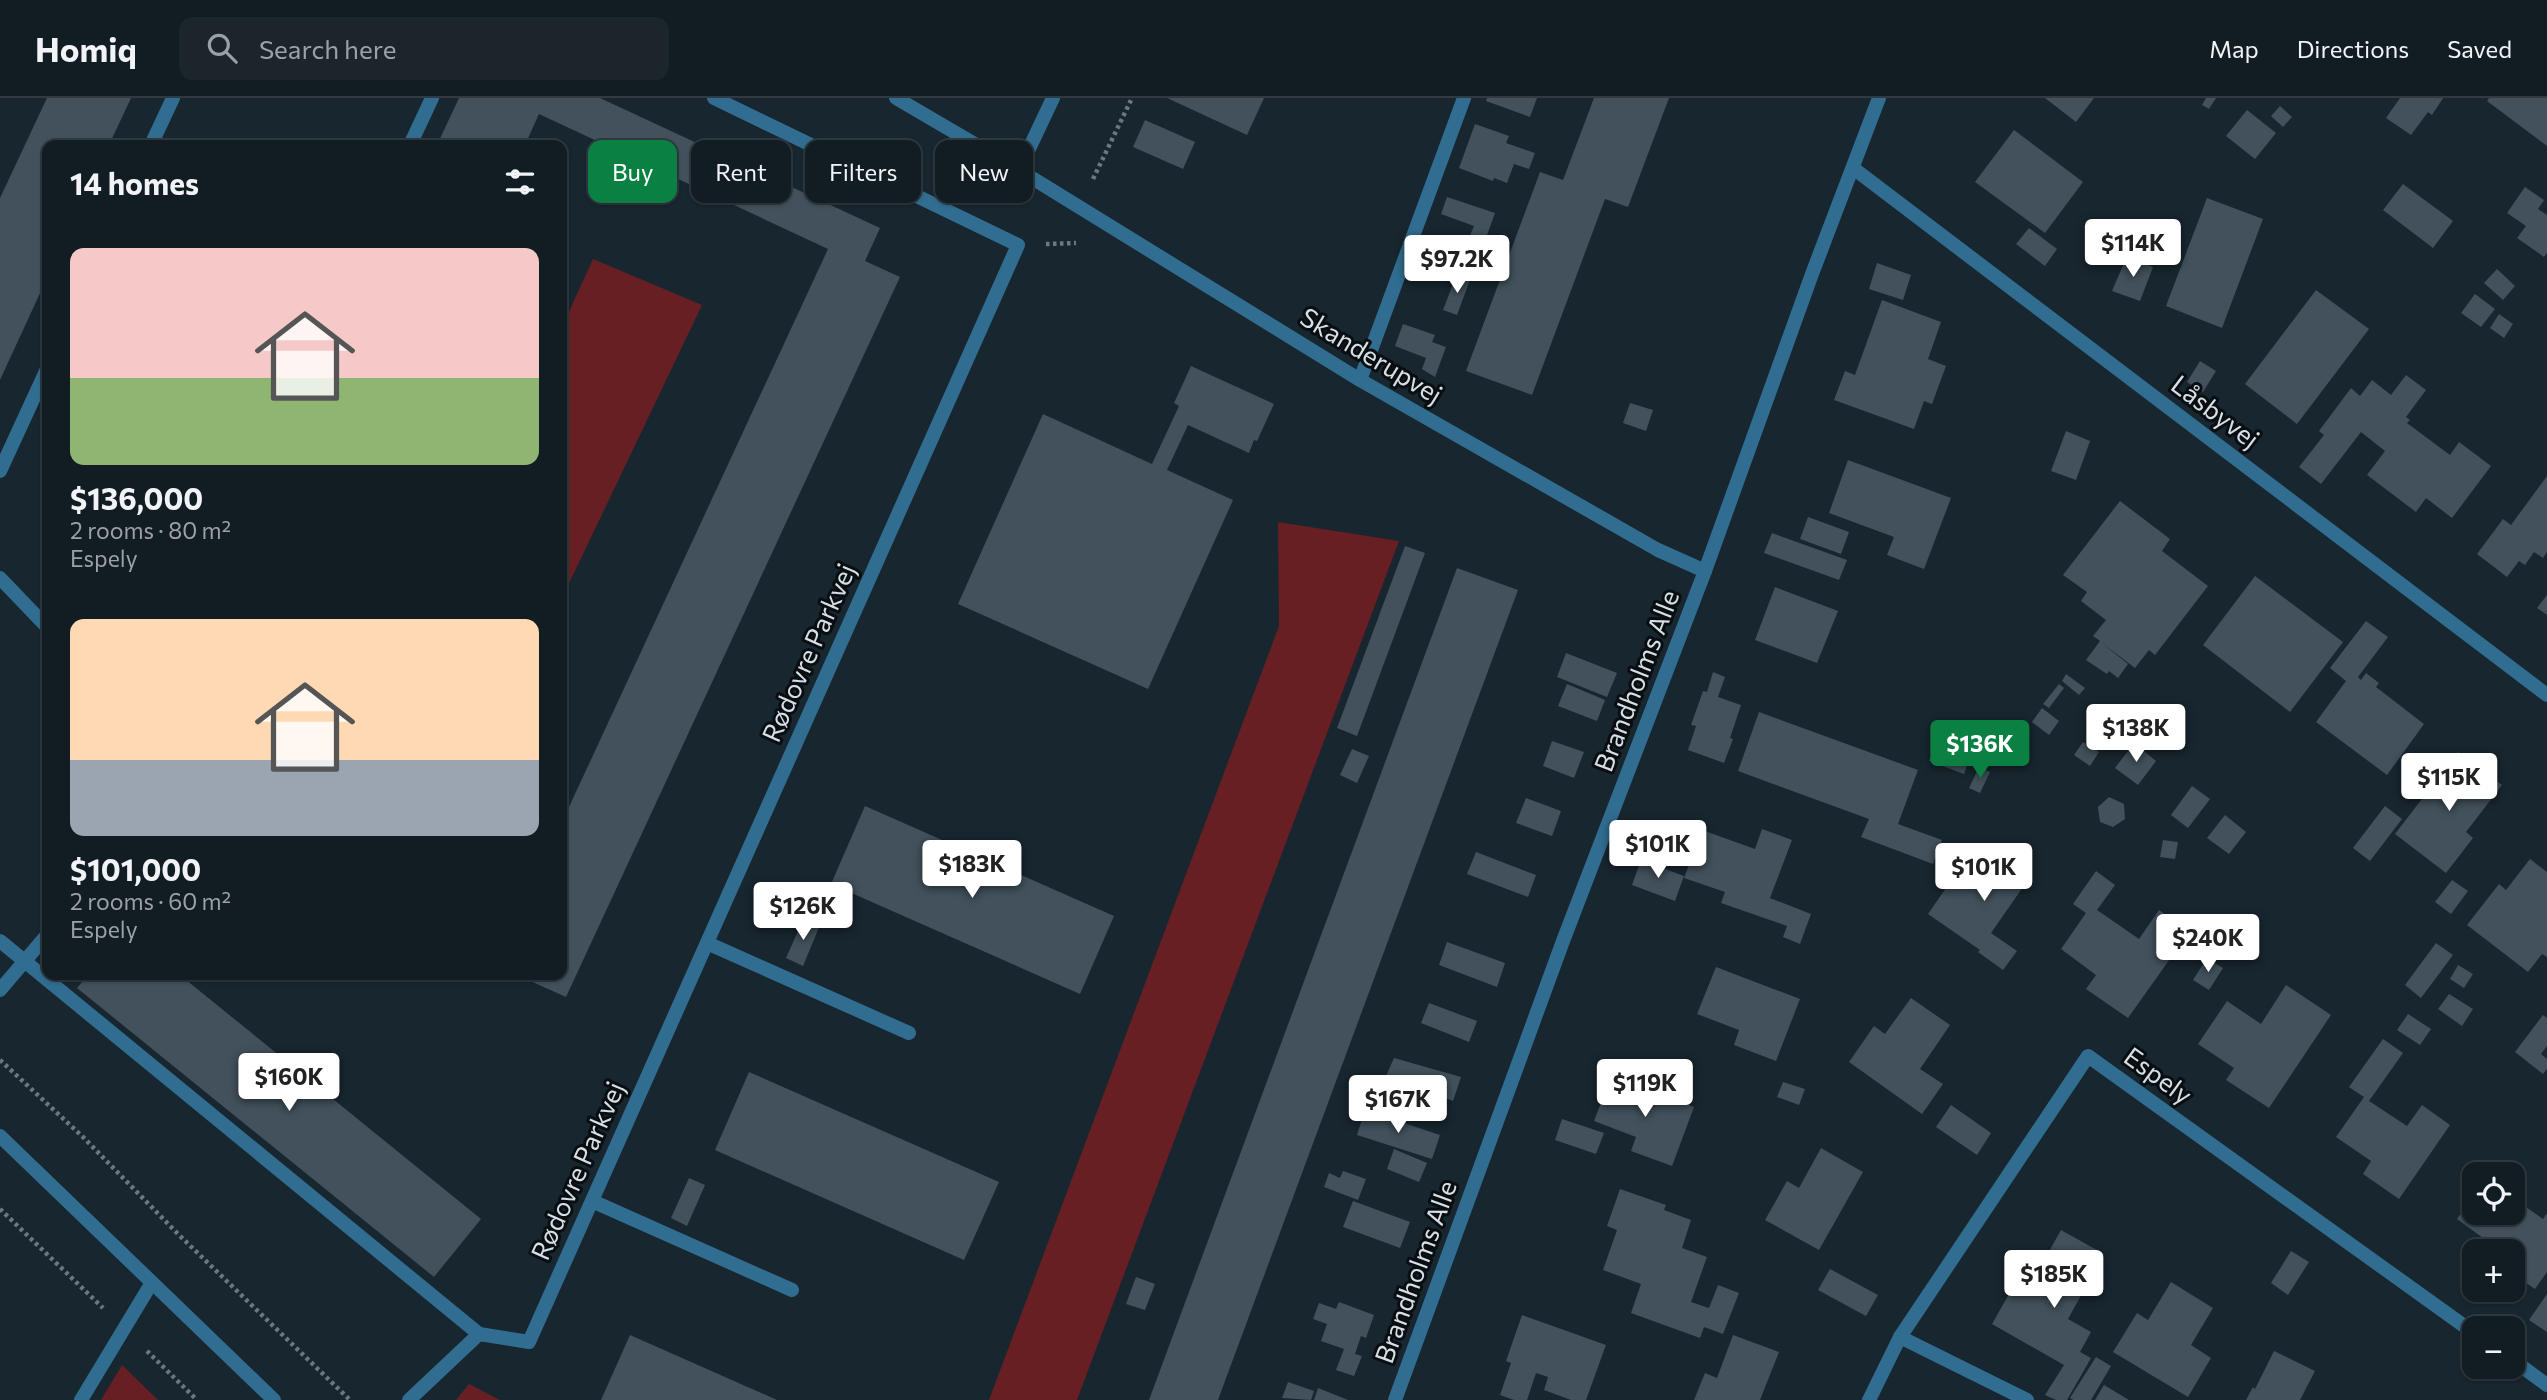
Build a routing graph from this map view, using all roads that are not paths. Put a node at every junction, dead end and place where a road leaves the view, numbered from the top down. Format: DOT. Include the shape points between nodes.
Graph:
graph roads {
  1 [pos="173,98"];
  2 [pos="432,98"];
  3 [pos="714,98"];
  4 [pos="896,98"];
  5 [pos="1052,98"];
  6 [pos="1464,98"];
  7 [pos="1879,98"];
  8 [pos="153,140"];
  9 [pos="412,140"];
  10 [pos="968,140"];
  11 [pos="1033,140"];
  12 [pos="1853,168"];
  13 [pos="1033,179"];
  14 [pos="42,380"];
  15 [pos="1360,380"];
  16 [pos="0,471"];
  17 [pos="1705,571"];
  18 [pos="0,578"];
  19 [pos="42,622"];
  20 [pos="2547,695"];
  21 [pos="0,941"];
  22 [pos="42,941"];
  23 [pos="707,943"];
  24 [pos="24,963"];
  25 [pos="42,978"];
  26 [pos="45,980"];
  27 [pos="0,990"];
  28 [pos="909,1033"];
  29 [pos="0,1136"];
  30 [pos="592,1201"];
  31 [pos="151,1284"];
  32 [pos="792,1290"];
  33 [pos="2462,1324"];
  34 [pos="479,1334"];
  35 [pos="1900,1337"];
  36 [pos="2525,1369"];
  37 [pos="2547,1385"];
  38 [pos="1397,1399"];
  39 [pos="81,1400"];
  40 [pos="274,1400"];
  41 [pos="409,1400"];
  42 [pos="1869,1400"];
  43 [pos="2027,1400"];
  1 -- 8 [label="street"];
  2 -- 9 [label="street"];
  3 -- 23 [label="street, Rødovre Parkvej" via="1017,245"];
  4 -- 10 [label="street, Skanderupvej"];
  5 -- 11 [label="street"];
  6 -- 15 [label="street"];
  7 -- 12 [label="street, Brandholms Alle"];
  12 -- 17 [label="street, Brandholms Alle"];
  12 -- 20 [label="street, Låsbyvej"];
  13 -- 15 [label="street, Skanderupvej"];
  14 -- 16 [label="street"];
  15 -- 17 [label="street, Skanderupvej" via="1658,550"];
  17 -- 38 [label="street, Brandholms Alle"];
  18 -- 19 [label="street"];
  21 -- 24 [label="street"];
  22 -- 24 [label="street"];
  23 -- 28 [label="street"];
  23 -- 30 [label="street, Rødovre Parkvej"];
  24 -- 25 [label="street"];
  24 -- 27 [label="street"];
  26 -- 34 [label="street"];
  29 -- 31 [label="street"];
  30 -- 32 [label="street"];
  30 -- 34 [label="street, Rødovre Parkvej" via="529,1342"];
  31 -- 39 [label="street"];
  31 -- 40 [label="street"];
  33 -- 35 [label="street, Espely" via="2088,1056"];
  34 -- 41 [label="street"];
  35 -- 42 [label="street, Espely"];
  35 -- 43 [label="street"];
  36 -- 37 [label="street"];
}
